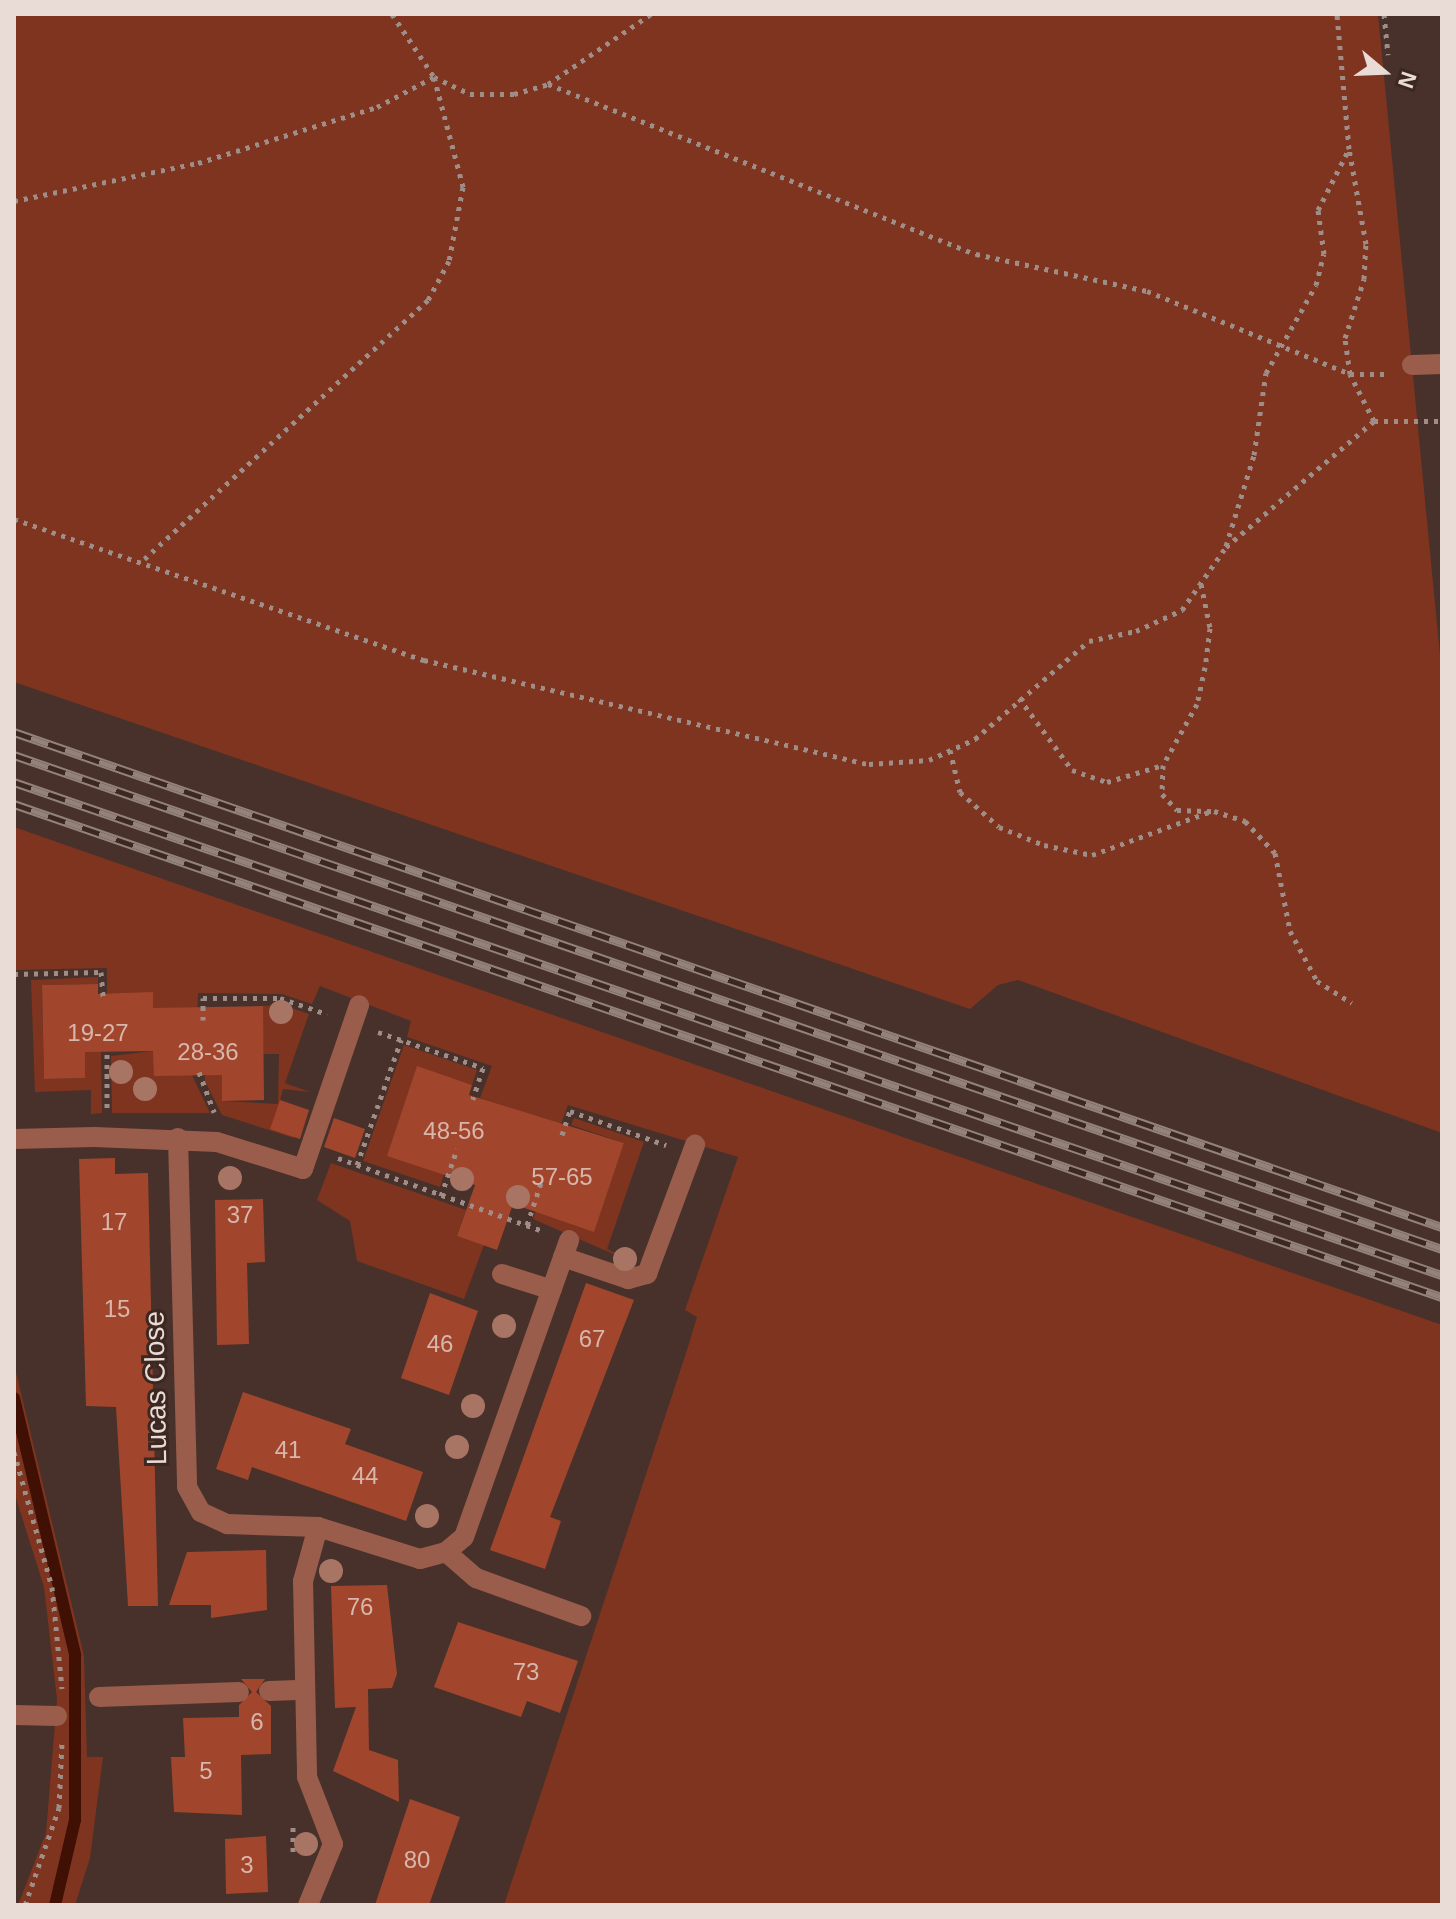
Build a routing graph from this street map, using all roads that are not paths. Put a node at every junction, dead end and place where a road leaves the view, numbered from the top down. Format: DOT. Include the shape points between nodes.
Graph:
graph roads {
  1 [pos="1442,364"];
  2 [pos="1412,365"];
  3 [pos="359,1005"];
  4 [pos="178,1138"];
  5 [pos="14,1139"];
  6 [pos="695,1145"];
  7 [pos="502,1274"];
  8 [pos="552,1290"];
  9 [pos="318,1527"];
  10 [pos="446,1552"];
  11 [pos="581,1616"];
  12 [pos="305,1690"];
  13 [pos="269,1691"];
  14 [pos="239,1692"];
  15 [pos="99,1697"];
  16 [pos="14,1715"];
  17 [pos="61,1716"];
  18 [pos="308,1905"];
  1 -- 2 [label="street"];
  3 -- 4 [label="street" via="303,1169 233,1145"];
  4 -- 5 [label="street"];
  4 -- 9 [label="street, Lucas Close" via="187,1487 201,1512 227,1524"];
  6 -- 8 [label="street" via="647,1274 628,1279 566,1248"];
  7 -- 8 [label="street"];
  8 -- 10 [label="street" via="469,1524"];
  9 -- 10 [label="street, Lucas Close" via="404,1556"];
  9 -- 12 [label="street" via="303,1581"];
  10 -- 11 [label="street" via="476,1578"];
  12 -- 13 [label="street"];
  12 -- 18 [label="street" via="310,1793 333,1844"];
  14 -- 15 [label="street"];
  16 -- 17 [label="street"];
}
